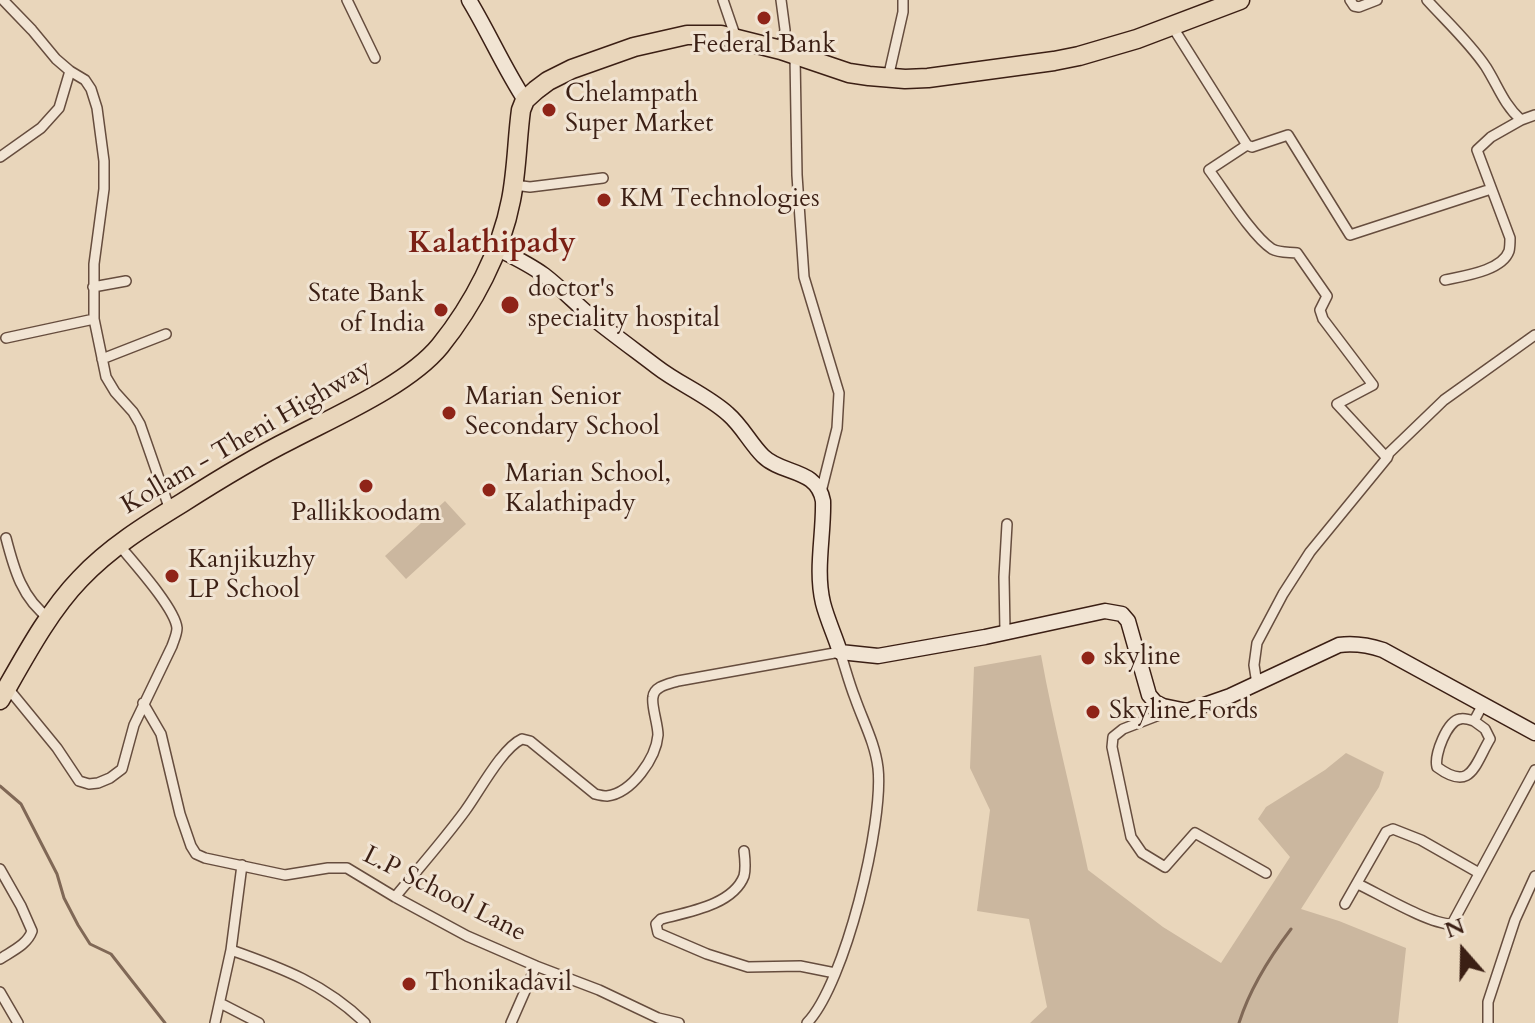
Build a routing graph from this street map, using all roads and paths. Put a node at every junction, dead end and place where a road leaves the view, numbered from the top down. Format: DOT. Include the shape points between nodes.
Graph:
graph roads {
  1 [pos="3,0"];
  2 [pos="347,0"];
  3 [pos="469,0"];
  4 [pos="723,0"];
  5 [pos="781,0"];
  6 [pos="903,0"];
  7 [pos="1350,0"];
  8 [pos="1377,0"];
  9 [pos="1427,0"];
  10 [pos="1233,2"];
  11 [pos="1172,26"];
  12 [pos="736,38"];
  13 [pos="788,53"];
  14 [pos="375,58"];
  15 [pos="70,71"];
  16 [pos="888,78"];
  17 [pos="525,100"];
  18 [pos="1535,115"];
  19 [pos="1521,120"];
  20 [pos="1247,145"];
  21 [pos="0,157"];
  22 [pos="603,178"];
  23 [pos="514,185"];
  24 [pos="1491,189"];
  25 [pos="496,248"];
  26 [pos="1445,280"];
  27 [pos="126,281"];
  28 [pos="93,287"];
  29 [pos="94,319"];
  30 [pos="166,334"];
  31 [pos="1535,335"];
  32 [pos="6,338"];
  33 [pos="102,359"];
  34 [pos="1387,458"];
  35 [pos="821,492"];
  36 [pos="170,510"];
  37 [pos="1007,524"];
  38 [pos="6,538"];
  39 [pos="119,545"];
  40 [pos="50,619"];
  41 [pos="1005,631"];
  42 [pos="840,652"];
  43 [pos="1257,684"];
  44 [pos="4,694"];
  45 [pos="143,703"];
  46 [pos="1482,706"];
  47 [pos="1175,709"];
  48 [pos="1474,721"];
  49 [pos="1535,733"];
  50 [pos="1535,770"];
  51 [pos="744,851"];
  52 [pos="242,865"];
  53 [pos="0,869"];
  54 [pos="1266,873"];
  55 [pos="1479,873"];
  56 [pos="1535,876"];
  57 [pos="1358,884"];
  58 [pos="395,897"];
  59 [pos="1345,904"];
  60 [pos="231,950"];
  61 [pos="0,959"];
  62 [pos="536,966"];
  63 [pos="835,973"];
  64 [pos="0,992"];
  65 [pos="220,1003"];
  66 [pos="18,1023"];
  67 [pos="215,1023"];
  68 [pos="259,1023"];
  69 [pos="365,1023"];
  70 [pos="511,1023"];
  71 [pos="679,1023"];
  72 [pos="807,1023"];
  73 [pos="1488,1023"];
  1 -- 15 [label="street"];
  2 -- 14 [label="street"];
  3 -- 17 [label="main road"];
  4 -- 12 [label="street"];
  5 -- 13 [label="street"];
  6 -- 16 [label="street"];
  7 -- 8 [label="street" via="1359,7"];
  9 -- 19 [label="street" via="1487,68"];
  10 -- 11 [label="highway"];
  11 -- 16 [label="highway" via="1054,61"];
  11 -- 20 [label="street"];
  12 -- 13 [label="highway"];
  12 -- 17 [label="highway" via="700,33 634,47 572,69"];
  13 -- 16 [label="highway" via="849,73"];
  13 -- 35 [label="street" via="804,277 839,393 837,428"];
  15 -- 21 [label="street" via="59,108"];
  15 -- 28 [label="street" via="91,89 101,134 104,189"];
  17 -- 23 [label="highway, Kollam - Theni Highway"];
  18 -- 19 [label="street"];
  19 -- 24 [label="street" via="1477,150"];
  20 -- 24 [label="street" via="1288,135 1350,235"];
  20 -- 34 [label="street" via="1209,170 1259,237 1272,249 1297,253 1327,296 1320,310 1323,319 1373,385 1337,404"];
  22 -- 23 [label="street"];
  23 -- 25 [label="highway, Kollam - Theni Highway"];
  24 -- 26 [label="street" via="1510,238 1509,253 1476,274"];
  25 -- 35 [label="main road" via="545,276 658,368 725,411 762,455 808,478"];
  25 -- 36 [label="highway, Kollam - Theni Highway" via="461,318 417,368"];
  27 -- 28 [label="street"];
  28 -- 29 [label="street"];
  29 -- 32 [label="street"];
  29 -- 33 [label="street"];
  30 -- 33 [label="street"];
  31 -- 34 [label="street" via="1444,400"];
  33 -- 36 [label="street" via="106,377 140,424"];
  34 -- 43 [label="street" via="1310,552 1283,594 1257,643"];
  35 -- 42 [label="main road" via="823,605"];
  36 -- 39 [label="highway, Kollam - Theni Highway"];
  37 -- 41 [label="street"];
  38 -- 40 [label="street" via="14,571 36,609"];
  39 -- 40 [label="highway, Kollam - Theni Highway" via="81,578"];
  39 -- 45 [label="street" via="177,625"];
  40 -- 44 [label="highway, Kollam - Theni Highway"];
  41 -- 42 [label="main road" via="878,656"];
  41 -- 47 [label="main road" via="1105,611 1122,614 1149,695"];
  42 -- 58 [label="street" via="658,689 652,700 658,732 649,764 608,796 595,794 530,741 516,742"];
  42 -- 63 [label="street" via="875,753 878,787 868,865"];
  43 -- 46 [label="main road" via="1354,643 1383,650"];
  43 -- 47 [label="main road" via="1187,711"];
  44 -- 45 [label="street" via="57,748 79,781 89,784 122,769"];
  45 -- 52 [label="street, L.P School Lane" via="161,734 191,846 205,858"];
  46 -- 48 [label="street"];
  46 -- 49 [label="main road"];
  47 -- 54 [label="street" via="1113,737 1131,837 1142,853 1165,867 1195,833"];
  48 -- 48 [label="street" via="1490,739 1470,774 1450,777 1437,767 1438,749 1453,722"];
  50 -- 55 [label="street"];
  51 -- 63 [label="street" via="745,873 738,887 720,901 661,919 658,933 748,967 800,966"];
  52 -- 58 [label="street, L.P School Lane" via="275,875 347,868"];
  52 -- 60 [label="street"];
  53 -- 61 [label="street" via="32,931 21,946"];
  55 -- 57 [label="street" via="1448,925"];
  55 -- 57 [label="street" via="1393,829 1386,832"];
  56 -- 73 [label="street" via="1488,1002"];
  57 -- 59 [label="street"];
  58 -- 62 [label="street, L.P School Lane"];
  60 -- 65 [label="street"];
  60 -- 69 [label="street" via="285,969 329,993"];
  62 -- 70 [label="street"];
  62 -- 71 [label="street, L.P School Lane"];
  63 -- 72 [label="street"];
  64 -- 66 [label="street"];
  65 -- 67 [label="street"];
  65 -- 68 [label="street"];
}
